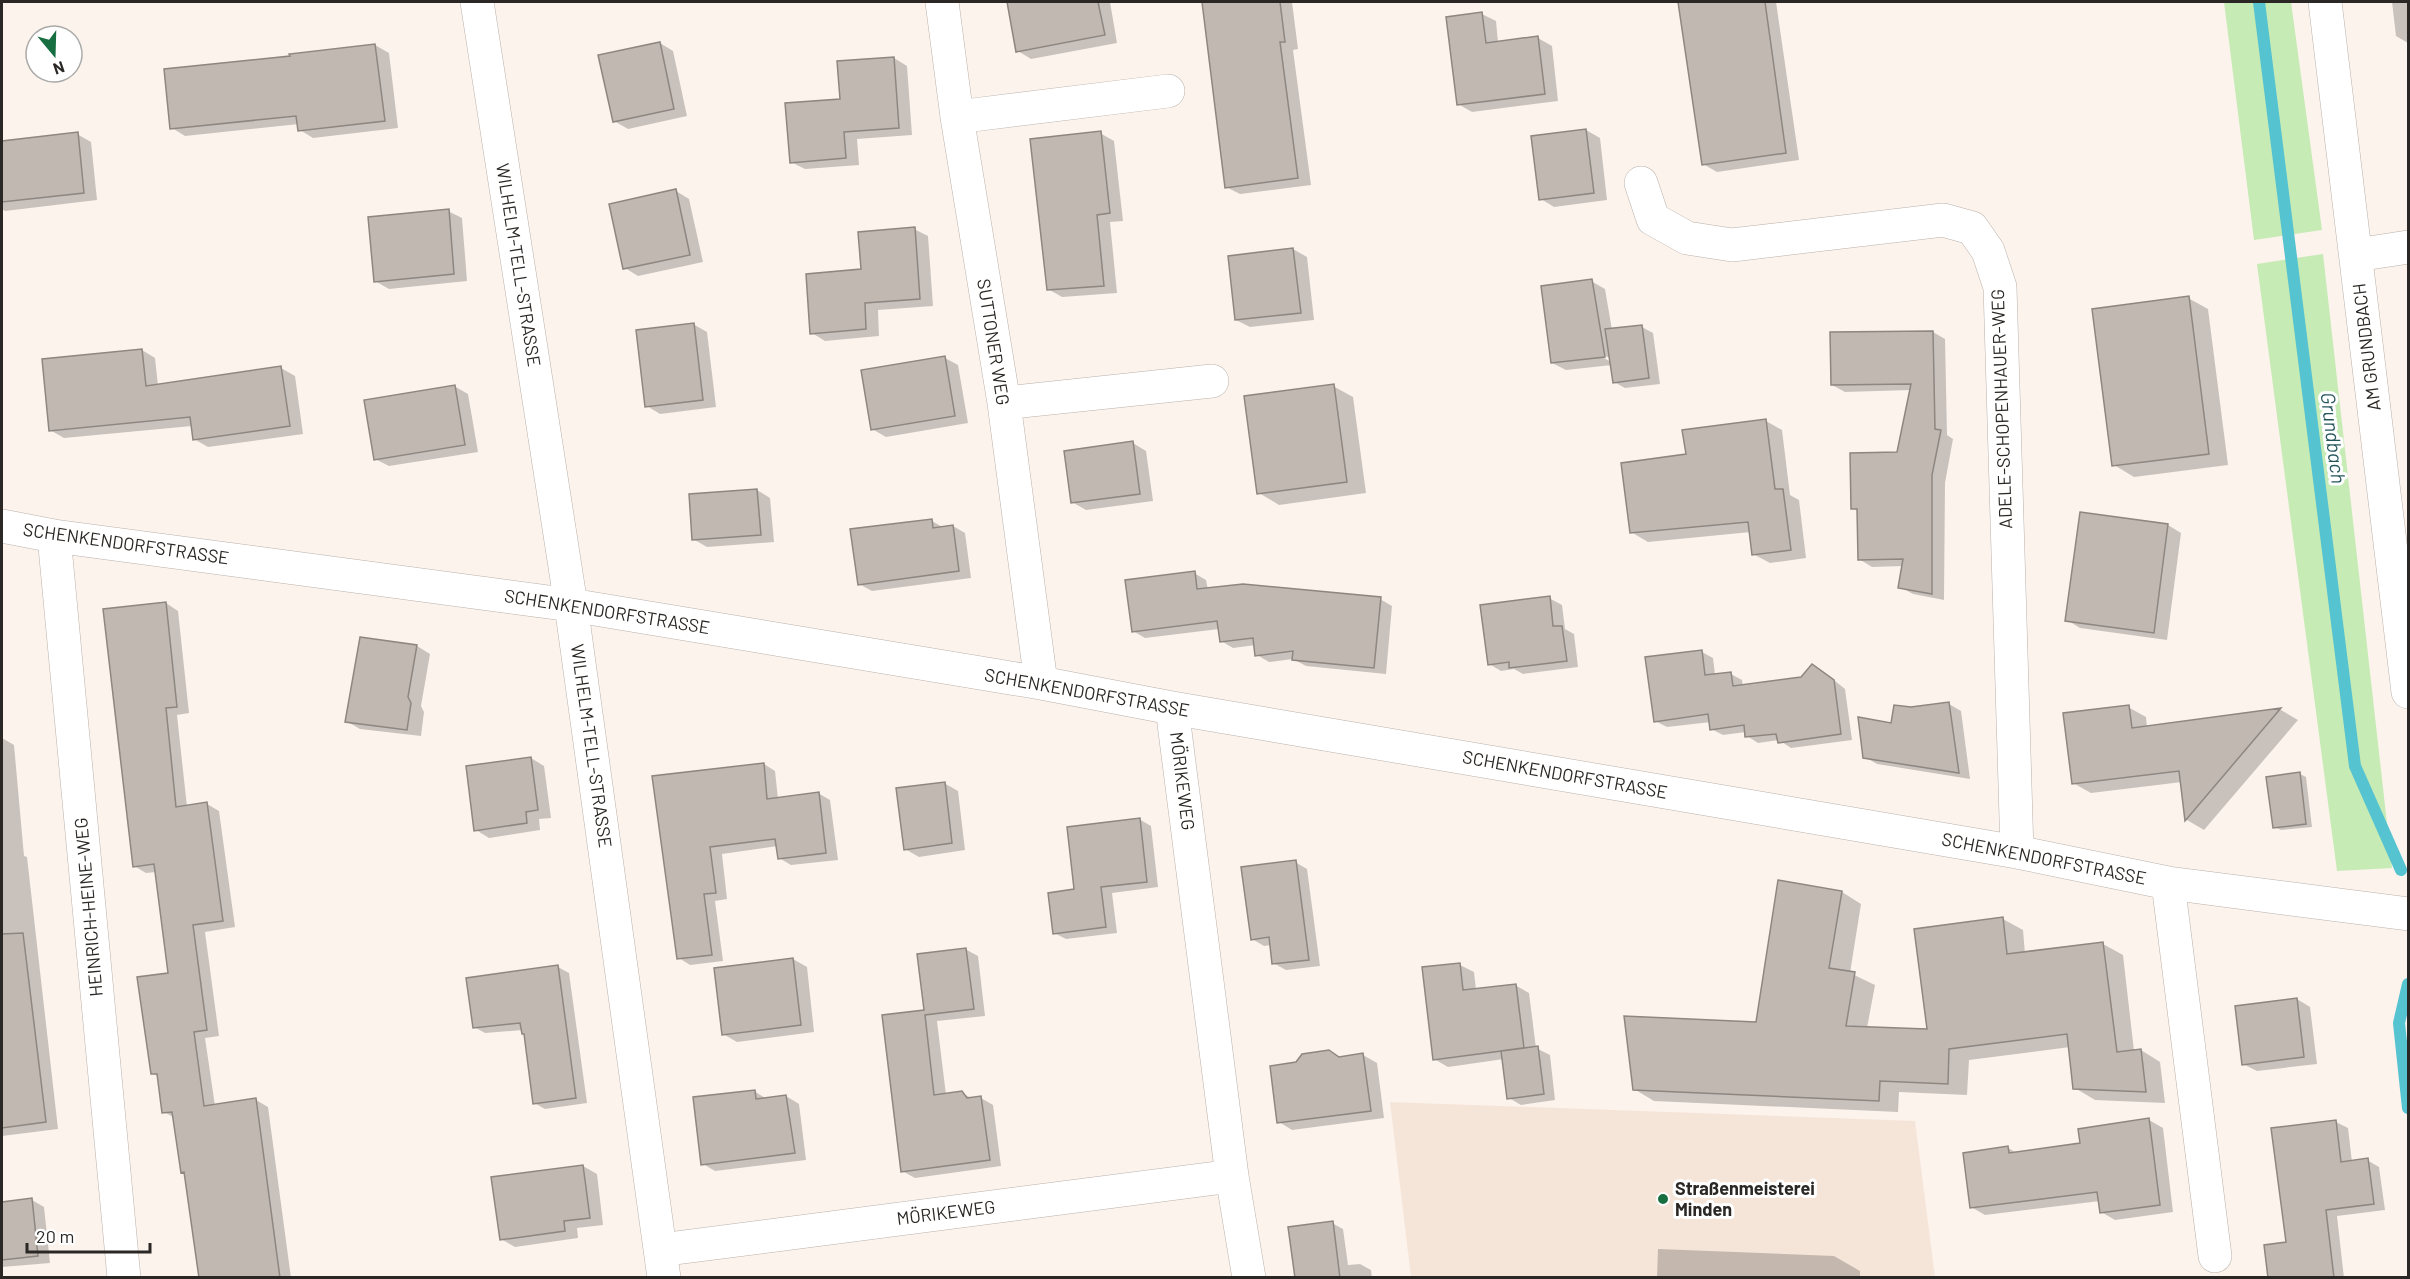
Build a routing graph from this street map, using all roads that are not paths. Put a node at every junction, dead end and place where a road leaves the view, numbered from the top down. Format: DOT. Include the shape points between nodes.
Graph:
graph roads {
  1 [pos="477,2"];
  2 [pos="942,2"];
  3 [pos="2325,2"];
  4 [pos="1168,91"];
  5 [pos="957,117"];
  6 [pos="1641,183"];
  7 [pos="2409,248"];
  8 [pos="2356,255"];
  9 [pos="1212,381"];
  10 [pos="1004,403"];
  11 [pos="2,526"];
  12 [pos="54,536"];
  13 [pos="571,605"];
  14 [pos="1041,683"];
  15 [pos="2409,692"];
  16 [pos="1172,708"];
  17 [pos="2017,852"];
  18 [pos="2168,884"];
  19 [pos="2409,914"];
  20 [pos="1232,1176"];
  21 [pos="2216,1256"];
  22 [pos="662,1264"];
  23 [pos="124,1278"];
  24 [pos="1249,1278"];
  1 -- 13 [label="street, WILHELM-TELL-STRASSE"];
  2 -- 5 [label="street, SUTTONER WEG"];
  3 -- 8 [label="street, AM GRUNDBACH"];
  4 -- 5 [label="street"];
  5 -- 10 [label="street, SUTTONER WEG"];
  6 -- 17 [label="street, ADELE-SCHOPENHAUER-WEG" via="1653,219 1687,238 1732,245 1943,220 1972,228 1988,251 2000,287"];
  7 -- 8 [label="street"];
  8 -- 15 [label="street, AM GRUNDBACH"];
  9 -- 10 [label="street"];
  10 -- 14 [label="street, SUTTONER WEG"];
  11 -- 12 [label="street, SCHENKENDORFSTRASSE"];
  12 -- 13 [label="street, SCHENKENDORFSTRASSE"];
  12 -- 23 [label="street, HEINRICH-HEINE-WEG"];
  13 -- 14 [label="street, SCHENKENDORFSTRASSE"];
  13 -- 22 [label="street, WILHELM-TELL-STRASSE"];
  14 -- 16 [label="street, SCHENKENDORFSTRASSE"];
  16 -- 17 [label="street, SCHENKENDORFSTRASSE"];
  16 -- 20 [label="street, MÖRIKEWEG"];
  17 -- 18 [label="street, SCHENKENDORFSTRASSE"];
  18 -- 19 [label="street, SCHENKENDORFSTRASSE"];
  18 -- 21 [label="street, SCHENKENDORFSTRASSE"];
  20 -- 22 [label="street, MÖRIKEWEG"];
  20 -- 24 [label="street, MÖRIKEWEG"];
}
